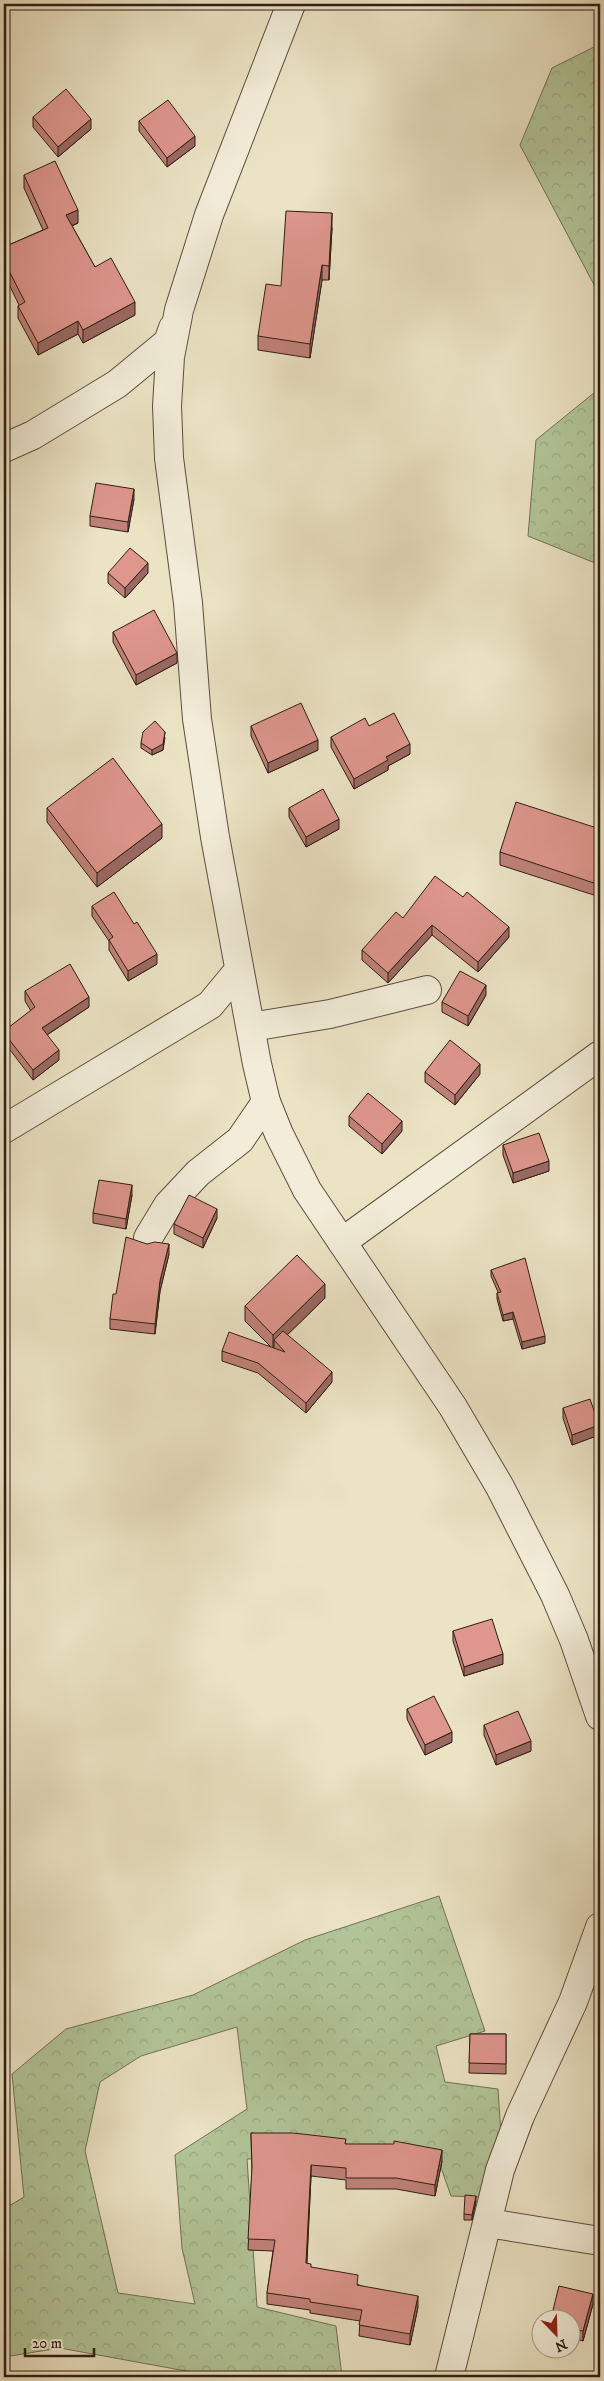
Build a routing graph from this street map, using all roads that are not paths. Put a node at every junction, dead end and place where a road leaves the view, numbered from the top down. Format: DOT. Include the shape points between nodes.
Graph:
graph roads {
  1 [pos="291,4"];
  2 [pos="179,310"];
  3 [pos="4,448"];
  4 [pos="239,970"];
  5 [pos="427,990"];
  6 [pos="251,1027"];
  7 [pos="600,1055"];
  8 [pos="266,1102"];
  9 [pos="4,1129"];
  10 [pos="148,1238"];
  11 [pos="342,1242"];
  12 [pos="600,1716"];
  13 [pos="600,1927"];
  14 [pos="488,2223"];
  15 [pos="600,2241"];
  16 [pos="449,2377"];
  1 -- 2 [label="street" via="208,215"];
  2 -- 3 [label="street" via="168,342 118,384 33,435"];
  2 -- 4 [label="street" via="170,358 167,406 169,458 188,602 203,769"];
  4 -- 6 [label="street"];
  4 -- 9 [label="street" via="210,1005"];
  5 -- 6 [label="street" via="330,1014"];
  6 -- 8 [label="street"];
  7 -- 11 [label="street"];
  8 -- 10 [label="street" via="240,1140 198,1173 168,1205"];
  8 -- 11 [label="street" via="300,1177"];
  11 -- 12 [label="street" via="453,1407 500,1487 555,1595"];
  13 -- 14 [label="street" via="573,2002 520,2116 500,2170"];
  14 -- 15 [label="street"];
  14 -- 16 [label="street"];
}
